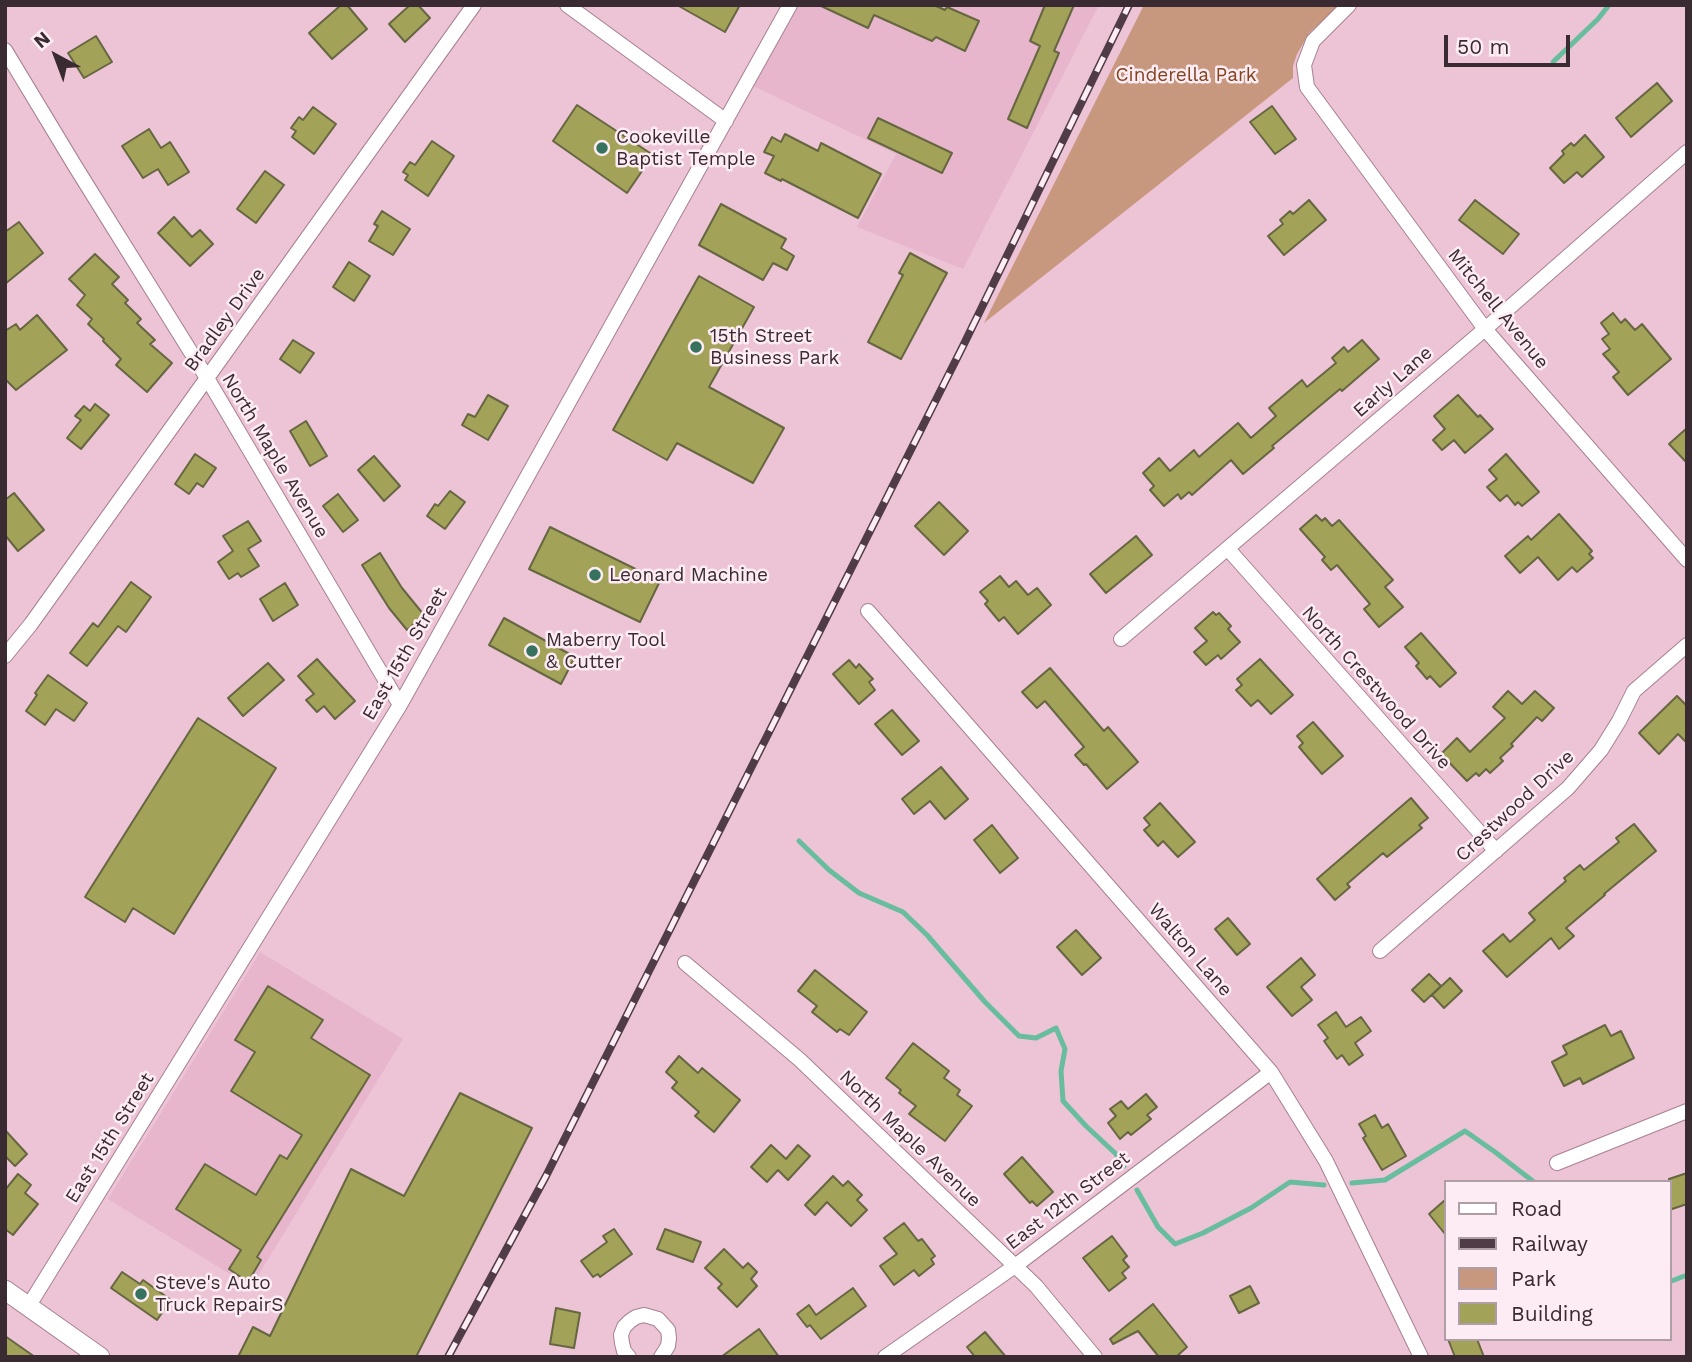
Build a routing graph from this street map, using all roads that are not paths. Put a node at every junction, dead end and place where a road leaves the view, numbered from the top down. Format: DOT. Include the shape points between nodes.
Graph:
graph roads {
  1 [pos="474,5"];
  2 [pos="567,5"];
  3 [pos="790,5"];
  4 [pos="1349,5"];
  5 [pos="5,50"];
  6 [pos="726,121"];
  7 [pos="1687,152"];
  8 [pos="1485,329"];
  9 [pos="206,378"];
  10 [pos="1228,549"];
  11 [pos="1687,560"];
  12 [pos="868,611"];
  13 [pos="1121,639"];
  14 [pos="1687,645"];
  15 [pos="5,656"];
  16 [pos="400,705"];
  17 [pos="1496,851"];
  18 [pos="1380,951"];
  19 [pos="685,963"];
  20 [pos="1271,1072"];
  21 [pos="1687,1111"];
  22 [pos="1557,1163"];
  23 [pos="1015,1266"];
  24 [pos="5,1290"];
  25 [pos="29,1307"];
  26 [pos="100,1357"];
  27 [pos="629,1357"];
  28 [pos="661,1357"];
  29 [pos="885,1357"];
  30 [pos="1095,1357"];
  31 [pos="1421,1357"];
  1 -- 9 [label="street, Bradley Drive"];
  2 -- 6 [label="street"];
  3 -- 6 [label="street, East 15th Street"];
  4 -- 8 [label="street, Mitchell Avenue" via="1313,41 1304,65 1307,87"];
  5 -- 9 [label="street, North Maple Avenue"];
  6 -- 16 [label="street, East 15th Street"];
  7 -- 8 [label="street, Early Lane"];
  8 -- 10 [label="street, Early Lane"];
  8 -- 11 [label="street, Mitchell Avenue"];
  9 -- 15 [label="street, Bradley Drive"];
  9 -- 16 [label="street, North Maple Avenue"];
  10 -- 13 [label="street, Early Lane"];
  10 -- 17 [label="street, North Crestwood Drive"];
  12 -- 20 [label="street, Walton Lane"];
  14 -- 17 [label="street, Crestwood Drive" via="1634,691 1601,750 1568,788"];
  16 -- 25 [label="street, East 15th Street"];
  17 -- 18 [label="street, Crestwood Drive"];
  19 -- 23 [label="street, North Maple Avenue" via="800,1060"];
  20 -- 23 [label="street, East 12th Street"];
  20 -- 31 [label="street, Walton Lane" via="1326,1161"];
  21 -- 22 [label="street"];
  23 -- 29 [label="street, East 12th Street"];
  23 -- 30 [label="street, North Maple Avenue"];
  24 -- 25 [label="main road"];
  25 -- 26 [label="main road"];
  27 -- 28 [label="street" via="621,1335 630,1321 644,1315 658,1318 668,1330 668,1346"];
}
